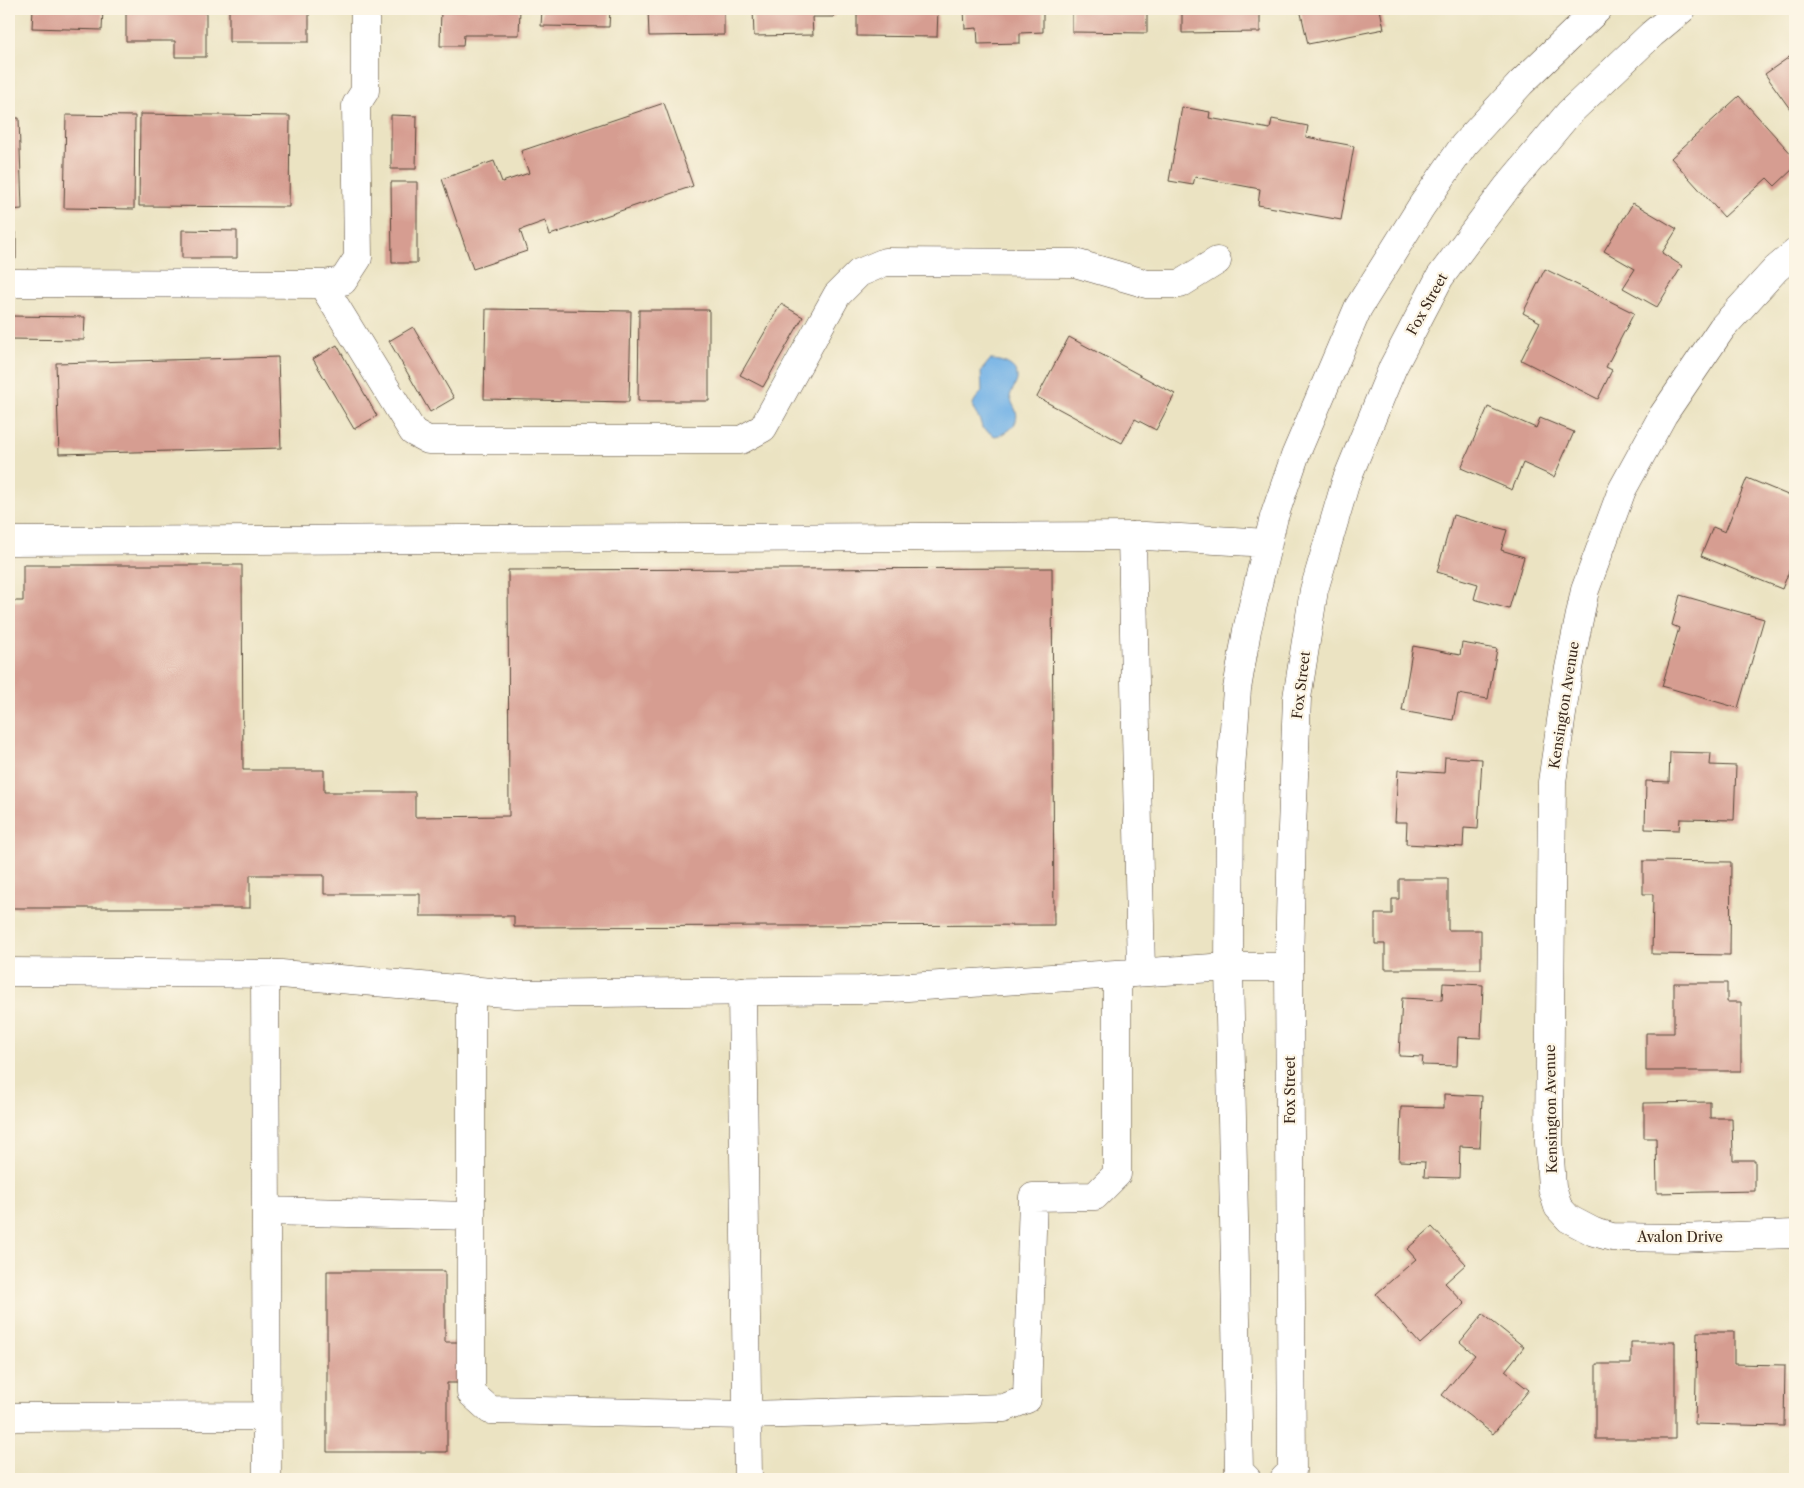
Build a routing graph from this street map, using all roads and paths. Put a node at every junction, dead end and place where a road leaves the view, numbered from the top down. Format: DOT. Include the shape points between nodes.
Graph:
graph roads {
  1 [pos="365,9"];
  2 [pos="1598,9"];
  3 [pos="1682,9"];
  4 [pos="1795,253"];
  5 [pos="1217,260"];
  6 [pos="9,283"];
  7 [pos="322,284"];
  8 [pos="1132,536"];
  9 [pos="9,541"];
  10 [pos="1268,543"];
  11 [pos="1229,966"];
  12 [pos="1289,966"];
  13 [pos="9,972"];
  14 [pos="1129,973"];
  15 [pos="265,974"];
  16 [pos="471,990"];
  17 [pos="742,991"];
  18 [pos="266,1211"];
  19 [pos="471,1216"];
  20 [pos="1568,1219"];
  21 [pos="1795,1234"];
  22 [pos="747,1415"];
  23 [pos="267,1416"];
  24 [pos="9,1417"];
  25 [pos="267,1479"];
  26 [pos="748,1479"];
  27 [pos="1247,1479"];
  28 [pos="1284,1479"];
  1 -- 7 [label="street" via="365,91 356,105 358,258 343,282"];
  2 -- 10 [label="street" via="1521,83 1464,145 1358,308 1295,456"];
  3 -- 12 [label="street, Fox Street" via="1569,113 1508,186 1440,277 1393,368 1346,481 1314,590 1297,698"];
  4 -- 20 [label="street, Kensington Avenue" via="1722,328 1663,415 1622,490 1585,590 1568,673 1552,782 1549,1142 1552,1188 1558,1207"];
  5 -- 7 [label="street" via="1180,284 1147,284 1075,263 885,262 859,273 838,295 763,428 741,440 428,440 413,432"];
  6 -- 7 [label="street"];
  8 -- 9 [label="street"];
  8 -- 10 [label="street"];
  8 -- 14 [label="street"];
  10 -- 11 [label="street" via="1237,689 1230,782"];
  11 -- 12 [label="street"];
  11 -- 14 [label="street"];
  11 -- 27 [label="street" via="1239,1471"];
  12 -- 28 [label="street, Fox Street" via="1292,1471"];
  13 -- 15 [label="street"];
  14 -- 17 [label="street" via="853,990"];
  14 -- 22 [label="street" via="1117,1174 1095,1196 1033,1198 1027,1399 1004,1408"];
  15 -- 16 [label="street"];
  15 -- 18 [label="street"];
  16 -- 17 [label="street" via="514,994"];
  16 -- 19 [label="street"];
  17 -- 22 [label="street"];
  18 -- 19 [label="street"];
  18 -- 23 [label="street"];
  19 -- 22 [label="street" via="471,1393 490,1410"];
  20 -- 21 [label="street, Avalon Drive" via="1612,1237"];
  22 -- 26 [label="street"];
  23 -- 24 [label="street"];
  23 -- 25 [label="street"];
}
